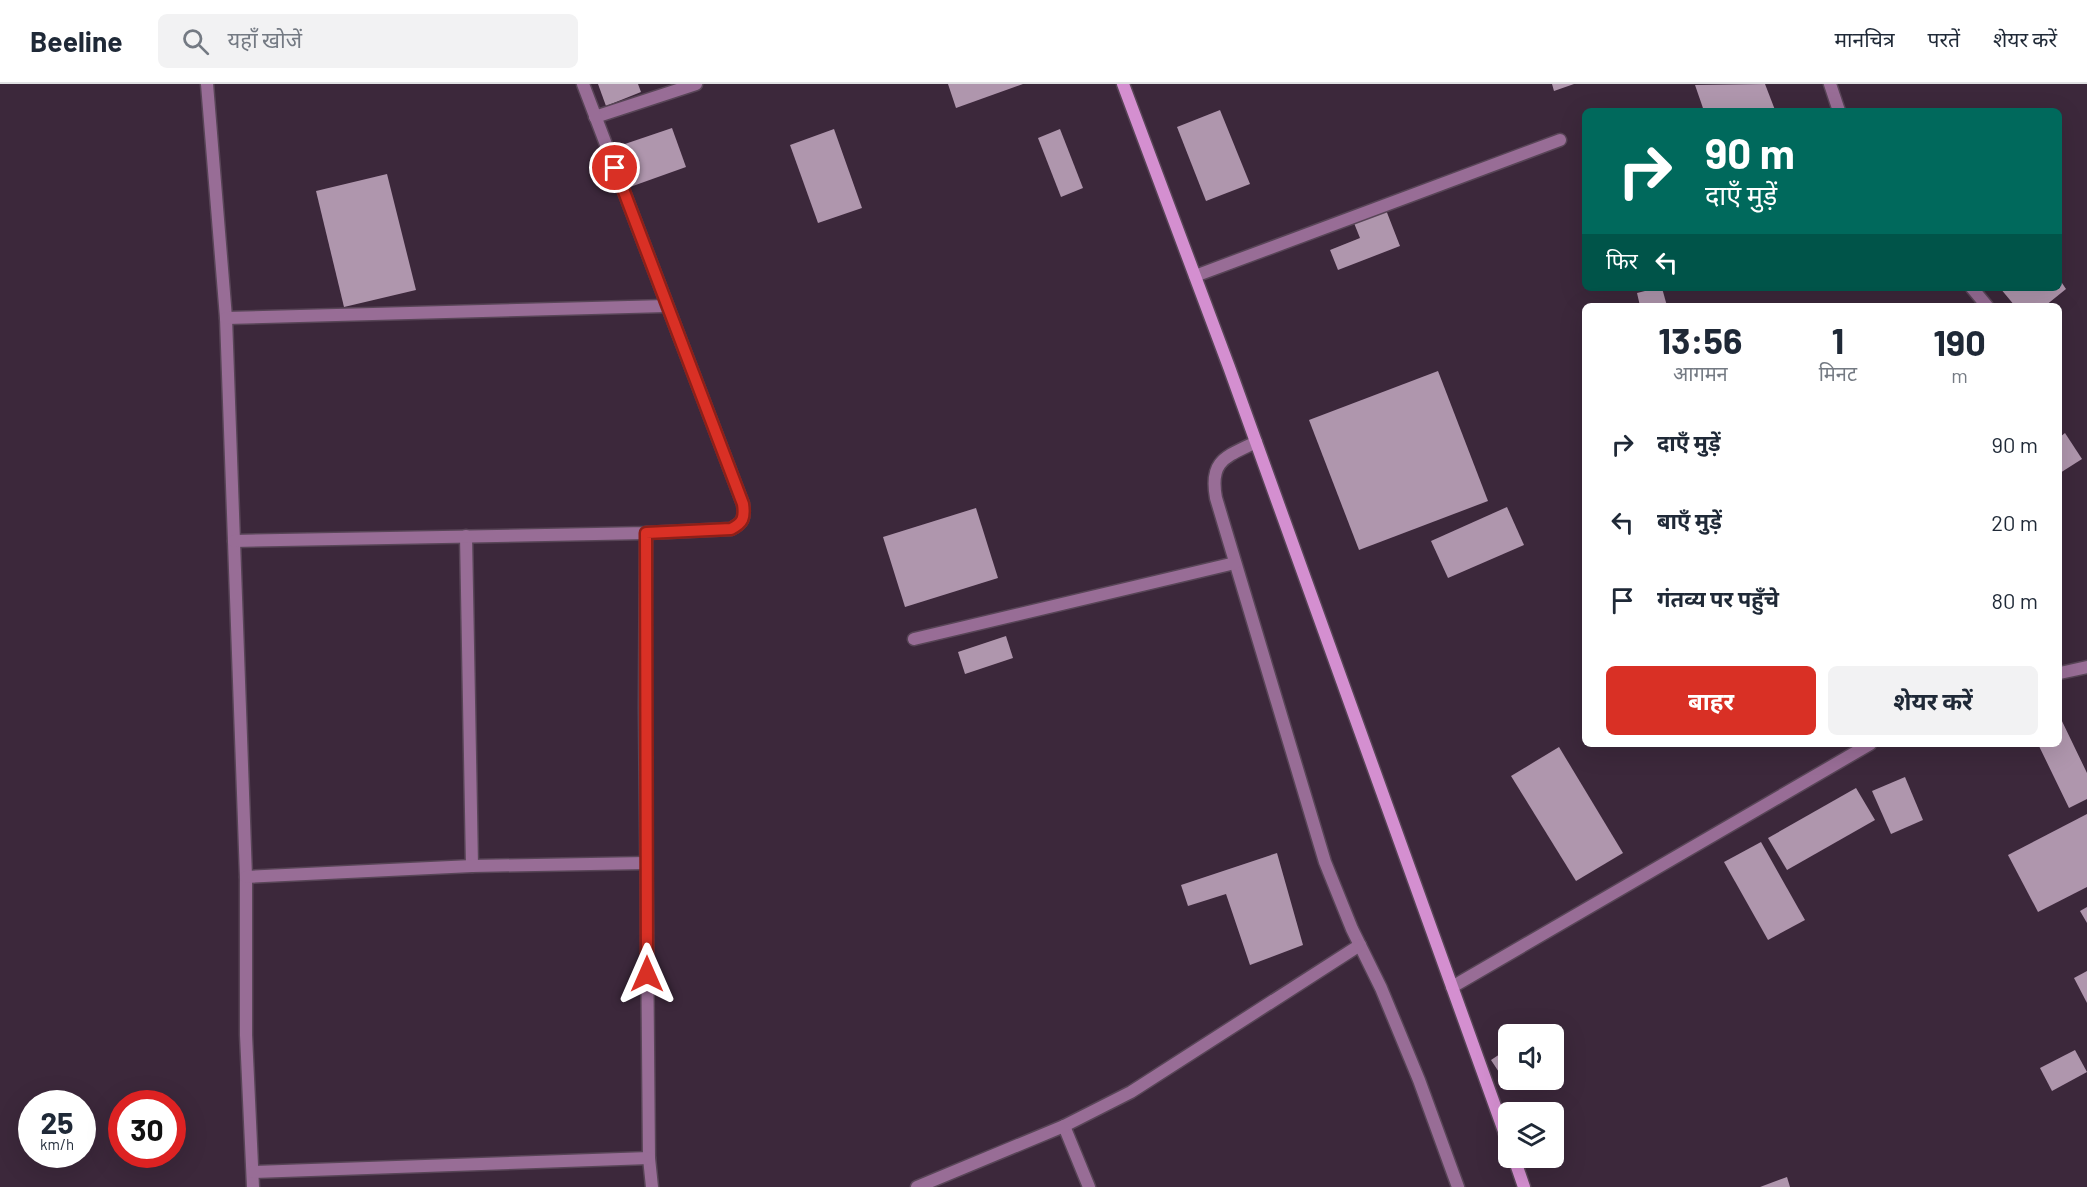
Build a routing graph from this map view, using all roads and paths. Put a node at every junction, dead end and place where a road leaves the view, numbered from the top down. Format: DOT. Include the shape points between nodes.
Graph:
graph roads {
  1 [pos="207,84"];
  2 [pos="583,84"];
  3 [pos="696,84"];
  4 [pos="1123,84"];
  5 [pos="1830,84"];
  6 [pos="1838,108"];
  7 [pos="595,117"];
  8 [pos="1560,140"];
  9 [pos="1195,276"];
  10 [pos="1974,291"];
  11 [pos="1984,303"];
  12 [pos="666,306"];
  13 [pos="226,318"];
  14 [pos="1256,442"];
  15 [pos="646,533"];
  16 [pos="466,536"];
  17 [pos="234,542"];
  18 [pos="1235,563"];
  19 [pos="914,639"];
  20 [pos="2087,667"];
  21 [pos="2062,673"];
  22 [pos="1865,747"];
  23 [pos="646,863"];
  24 [pos="472,866"];
  25 [pos="246,877"];
  26 [pos="1360,945"];
  27 [pos="1452,987"];
  28 [pos="1498,1115"];
  29 [pos="1064,1126"];
  30 [pos="649,1158"];
  31 [pos="1517,1168"];
  32 [pos="253,1172"];
  33 [pos="253,1187"];
  34 [pos="652,1187"];
  35 [pos="916,1187"];
  36 [pos="1089,1187"];
  37 [pos="1458,1187"];
  38 [pos="1524,1187"];
  1 -- 13 [label="street"];
  2 -- 7 [label="street"];
  3 -- 7 [label="street"];
  4 -- 9 [label="street"];
  5 -- 6 [label="street"];
  7 -- 12 [label="street"];
  8 -- 9 [label="street"];
  9 -- 14 [label="street"];
  10 -- 11 [label="street"];
  12 -- 13 [label="street"];
  12 -- 15 [label="street" via="745,516 741,524 731,529"];
  13 -- 17 [label="street"];
  14 -- 18 [label="street" via="1223,458 1213,481"];
  14 -- 27 [label="street"];
  15 -- 16 [label="street"];
  15 -- 23 [label="street"];
  16 -- 17 [label="street"];
  16 -- 24 [label="street"];
  17 -- 25 [label="street"];
  18 -- 19 [label="street"];
  18 -- 26 [label="street" via="1325,862"];
  20 -- 21 [label="street"];
  22 -- 27 [label="street"];
  23 -- 24 [label="street"];
  23 -- 30 [label="street"];
  24 -- 25 [label="street"];
  25 -- 32 [label="street" via="246,1035"];
  26 -- 29 [label="street" via="1152,1080"];
  26 -- 37 [label="street" via="1419,1080"];
  27 -- 28 [label="street"];
  29 -- 35 [label="street"];
  29 -- 36 [label="street"];
  30 -- 32 [label="street"];
  30 -- 34 [label="street"];
  31 -- 38 [label="street"];
  32 -- 33 [label="street"];
}
